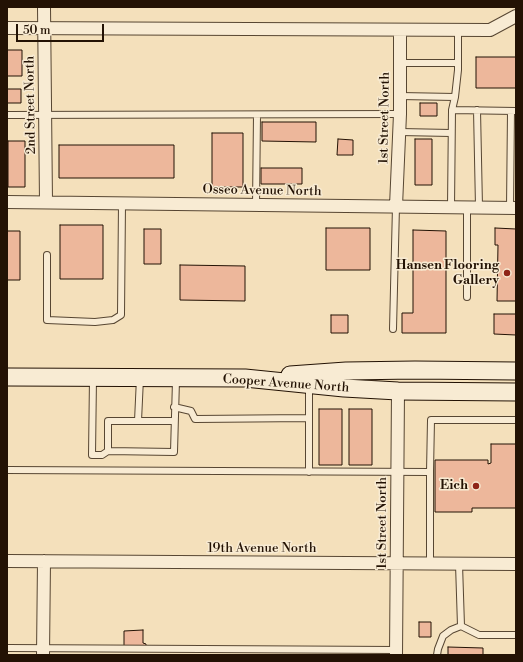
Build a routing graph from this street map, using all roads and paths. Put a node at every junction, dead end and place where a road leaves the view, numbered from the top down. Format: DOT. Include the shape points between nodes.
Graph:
graph roads {
  1 [pos="44,7"];
  2 [pos="516,16"];
  3 [pos="7,28"];
  4 [pos="44,28"];
  5 [pos="400,30"];
  6 [pos="458,30"];
  7 [pos="400,63"];
  8 [pos="458,63"];
  9 [pos="400,96"];
  10 [pos="455,97"];
  11 [pos="452,110"];
  12 [pos="477,110"];
  13 [pos="513,111"];
  14 [pos="400,114"];
  15 [pos="7,115"];
  16 [pos="257,115"];
  17 [pos="45,116"];
  18 [pos="400,132"];
  19 [pos="452,132"];
  20 [pos="513,188"];
  21 [pos="7,202"];
  22 [pos="46,202"];
  23 [pos="122,203"];
  24 [pos="256,205"];
  25 [pos="396,206"];
  26 [pos="451,207"];
  27 [pos="473,207"];
  28 [pos="513,208"];
  29 [pos="47,255"];
  30 [pos="467,297"];
  31 [pos="393,329"];
  32 [pos="516,371"];
  33 [pos="7,378"];
  34 [pos="93,378"];
  35 [pos="140,378"];
  36 [pos="176,378"];
  37 [pos="245,378"];
  38 [pos="309,385"];
  39 [pos="398,391"];
  40 [pos="516,392"];
  41 [pos="174,407"];
  42 [pos="309,418"];
  43 [pos="516,420"];
  44 [pos="138,421"];
  45 [pos="174,421"];
  46 [pos="108,451"];
  47 [pos="7,470"];
  48 [pos="309,472"];
  49 [pos="397,472"];
  50 [pos="430,472"];
  51 [pos="7,561"];
  52 [pos="44,561"];
  53 [pos="397,564"];
  54 [pos="430,564"];
  55 [pos="459,564"];
  56 [pos="516,564"];
  57 [pos="461,626"];
  58 [pos="516,635"];
  59 [pos="7,648"];
  60 [pos="43,651"];
  61 [pos="396,653"];
  62 [pos="437,655"];
  1 -- 4 [label="street, 2nd Street North"];
  2 -- 6 [label="street" via="490,30"];
  3 -- 4 [label="street"];
  4 -- 5 [label="street"];
  4 -- 17 [label="street, 2nd Street North"];
  5 -- 6 [label="street"];
  5 -- 7 [label="street, 1st Street North"];
  6 -- 8 [label="lane"];
  7 -- 8 [label="lane"];
  7 -- 9 [label="street, 1st Street North"];
  8 -- 10 [label="lane"];
  9 -- 10 [label="lane"];
  9 -- 14 [label="street, 1st Street North"];
  10 -- 11 [label="lane"];
  11 -- 12 [label="lane"];
  11 -- 19 [label="lane"];
  12 -- 13 [label="lane"];
  12 -- 27 [label="lane"];
  13 -- 20 [label="lane"];
  14 -- 16 [label="lane"];
  14 -- 18 [label="street, 1st Street North"];
  15 -- 17 [label="lane"];
  16 -- 17 [label="lane"];
  16 -- 24 [label="lane"];
  17 -- 22 [label="street, 2nd Street North"];
  18 -- 19 [label="lane"];
  18 -- 25 [label="street, 1st Street North"];
  19 -- 26 [label="lane"];
  20 -- 28 [label="lane"];
  21 -- 22 [label="street, Osseo Avenue North"];
  22 -- 23 [label="street, Osseo Avenue North"];
  23 -- 24 [label="street, Osseo Avenue North"];
  23 -- 29 [label="lane" via="121,315 112,320 94,322 47,320"];
  24 -- 25 [label="street, Osseo Avenue North"];
  25 -- 26 [label="street, Osseo Avenue North"];
  25 -- 31 [label="lane"];
  26 -- 27 [label="street, Osseo Avenue North"];
  27 -- 28 [label="street, Osseo Avenue North"];
  27 -- 30 [label="lane"];
  32 -- 37 [label="main road" via="346,371"];
  33 -- 34 [label="main road, Cooper Avenue North"];
  34 -- 35 [label="main road, Cooper Avenue North"];
  34 -- 46 [label="lane" via="92,455 102,455"];
  35 -- 36 [label="main road, Cooper Avenue North"];
  35 -- 44 [label="lane"];
  36 -- 37 [label="main road, Cooper Avenue North"];
  36 -- 41 [label="lane"];
  37 -- 38 [label="main road, Cooper Avenue North"];
  38 -- 39 [label="main road, Cooper Avenue North"];
  38 -- 42 [label="lane"];
  39 -- 40 [label="main road, Cooper Avenue North"];
  39 -- 49 [label="street, 1st Street North"];
  41 -- 42 [label="lane" via="190,411 195,419"];
  41 -- 45 [label="lane"];
  42 -- 48 [label="lane"];
  43 -- 50 [label="lane" via="431,420"];
  44 -- 45 [label="lane"];
  44 -- 46 [label="lane" via="108,421"];
  45 -- 46 [label="lane" via="174,452"];
  47 -- 48 [label="lane"];
  48 -- 49 [label="lane"];
  49 -- 50 [label="lane"];
  49 -- 53 [label="street, 1st Street North"];
  50 -- 54 [label="lane"];
  51 -- 52 [label="street, 19th Avenue North"];
  52 -- 53 [label="street, 19th Avenue North"];
  52 -- 60 [label="street"];
  53 -- 54 [label="street, 19th Avenue North"];
  53 -- 61 [label="street, 1st Street North"];
  54 -- 55 [label="street, 19th Avenue North"];
  55 -- 56 [label="street, 19th Avenue North"];
  55 -- 57 [label="lane"];
  57 -- 58 [label="lane" via="479,635"];
  57 -- 62 [label="lane" via="443,636"];
  59 -- 60 [label="lane"];
  60 -- 61 [label="lane"];
}
